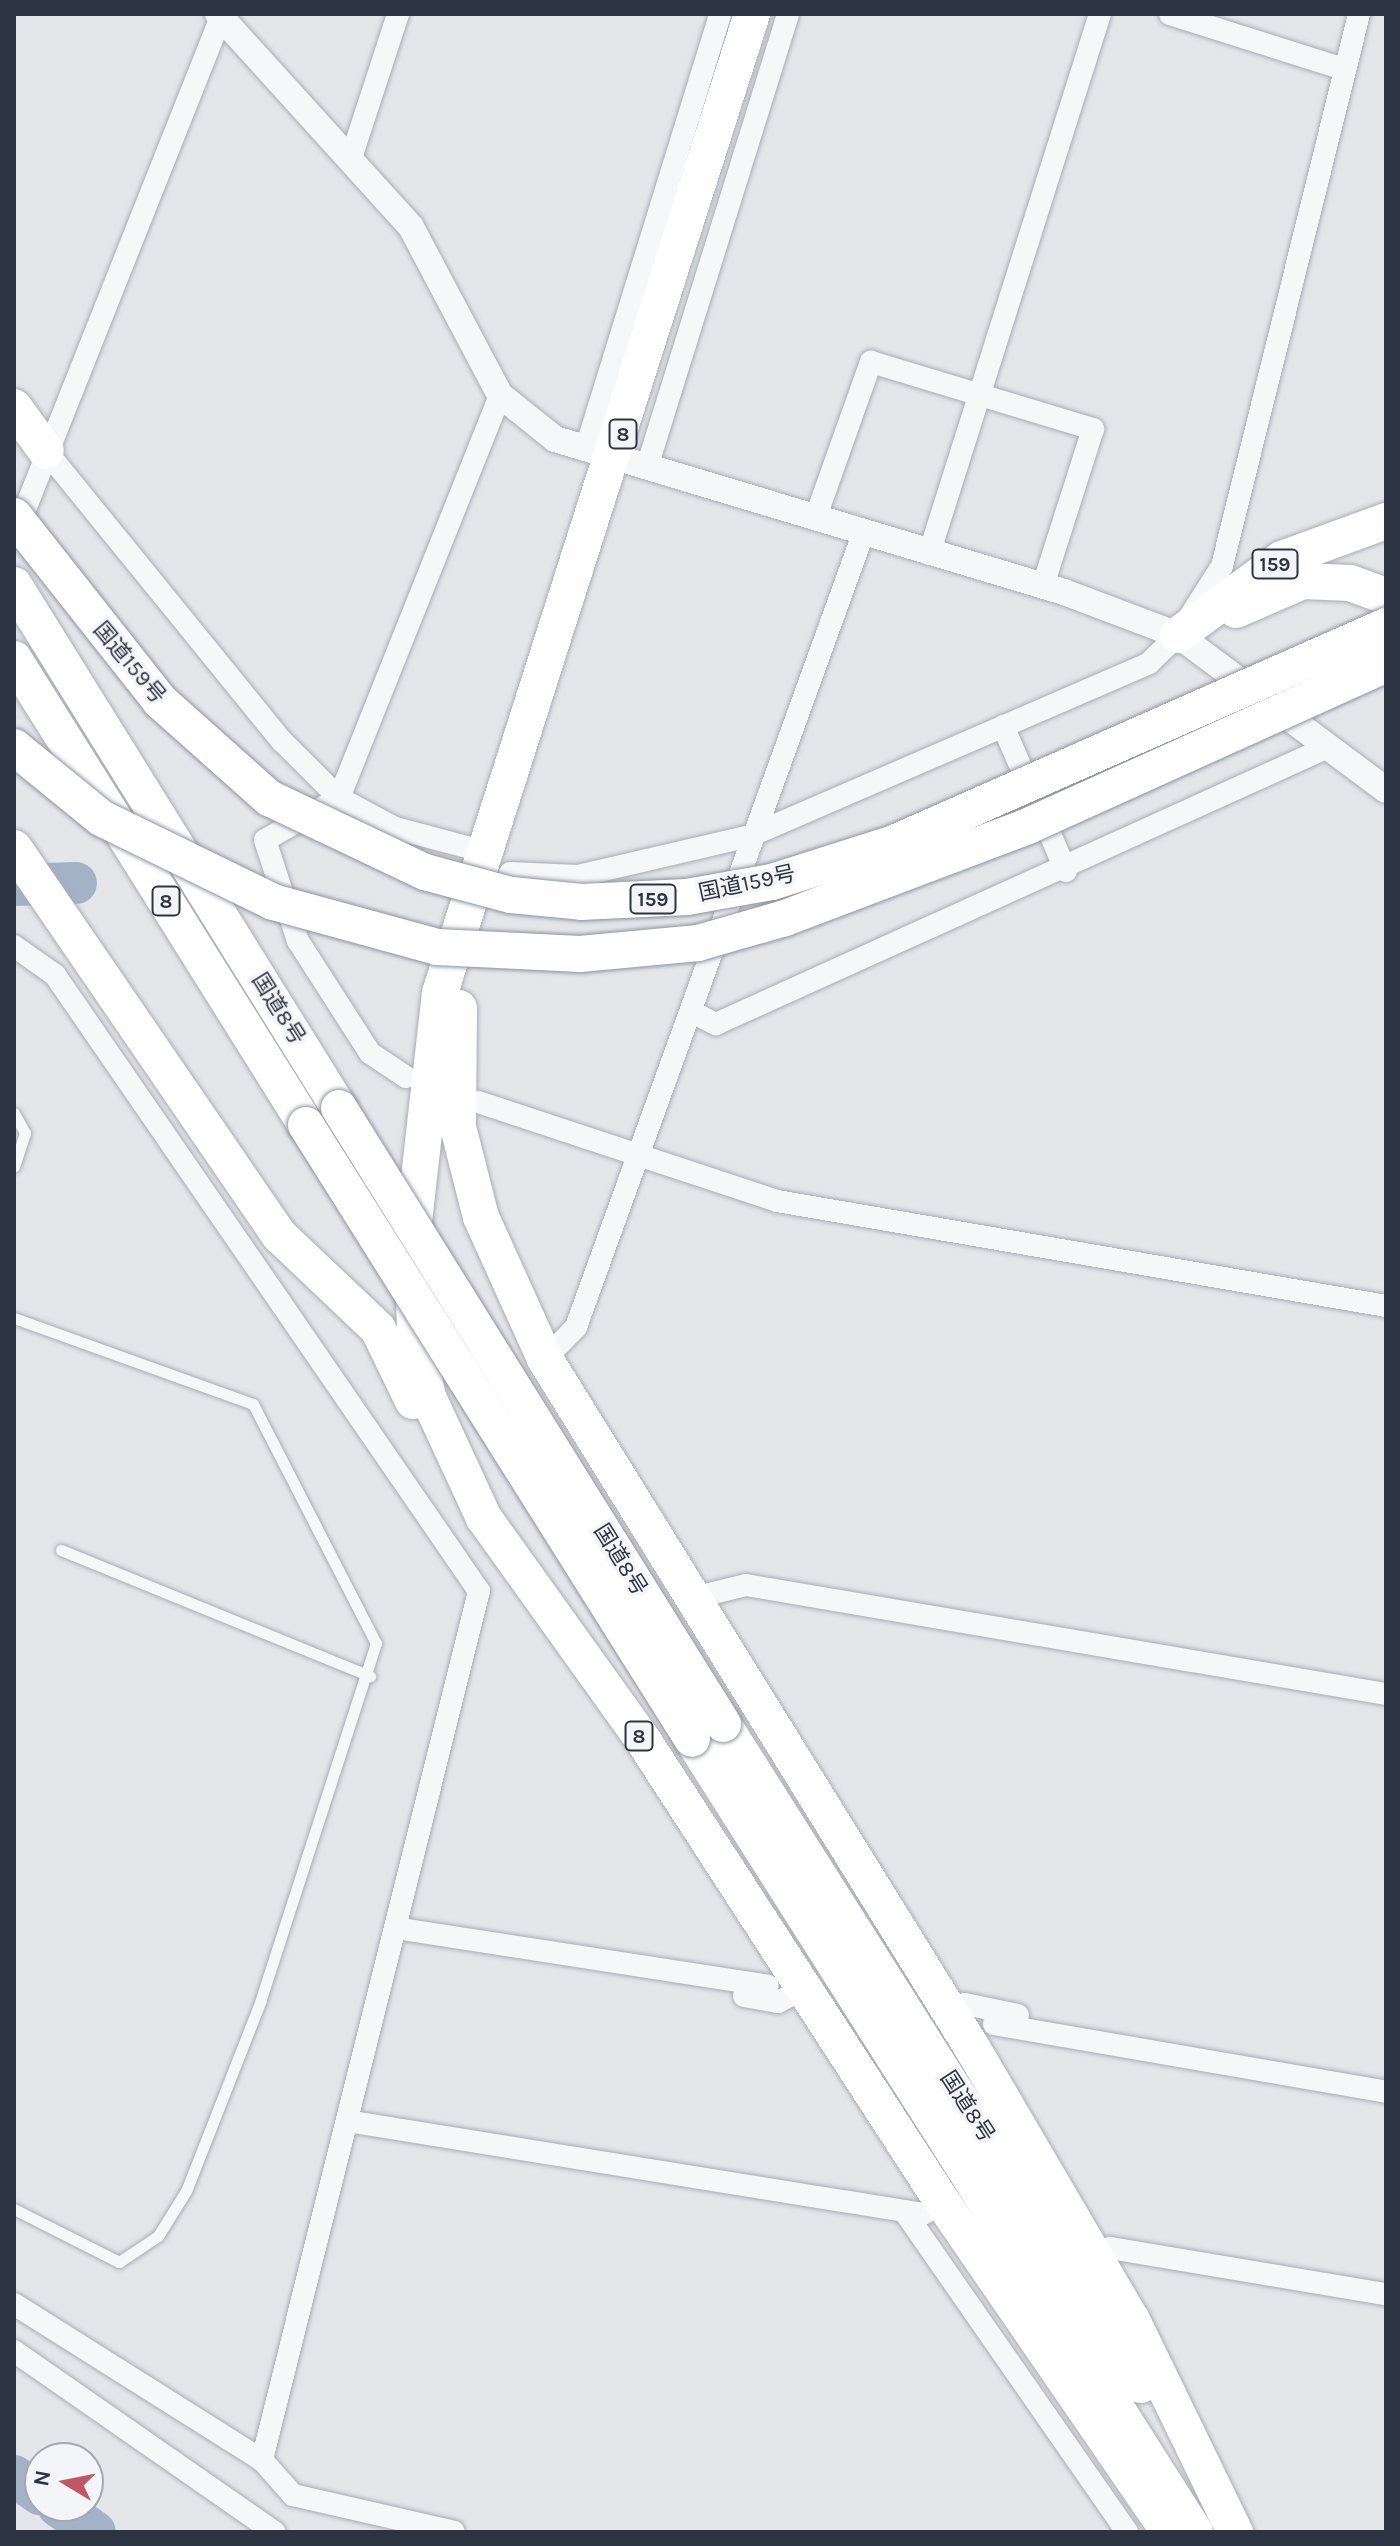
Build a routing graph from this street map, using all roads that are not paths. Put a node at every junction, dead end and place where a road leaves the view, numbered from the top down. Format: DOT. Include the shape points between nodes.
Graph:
graph roads {
  1 [pos="398,14"];
  2 [pos="720,14"];
  3 [pos="752,14"];
  4 [pos="788,14"];
  5 [pos="1100,14"];
  6 [pos="1170,14"];
  7 [pos="1359,14"];
  8 [pos="219,15"];
  9 [pos="1343,69"];
  10 [pos="352,155"];
  11 [pos="500,395"];
  12 [pos="979,395"];
  13 [pos="14,407"];
  14 [pos="46,451"];
  15 [pos="616,457"];
  16 [pos="14,516"];
  17 [pos="815,519"];
  18 [pos="1386,521"];
  19 [pos="863,534"];
  20 [pos="14,537"];
  21 [pos="929,554"];
  22 [pos="14,585"];
  23 [pos="1043,586"];
  24 [pos="1386,596"];
  25 [pos="1386,626"];
  26 [pos="1178,635"];
  27 [pos="1386,664"];
  28 [pos="20,668"];
  29 [pos="1003,726"];
  30 [pos="14,747"];
  31 [pos="1324,749"];
  32 [pos="1386,790"];
  33 [pos="339,798"];
  34 [pos="750,836"];
  35 [pos="500,863"];
  36 [pos="1066,871"];
  37 [pos="33,873"];
  38 [pos="14,946"];
  39 [pos="694,1013"];
  40 [pos="406,1077"];
  41 [pos="478,1102"];
  42 [pos="14,1113"];
  43 [pos="640,1156"];
  44 [pos="14,1166"];
  45 [pos="1386,1306"];
  46 [pos="14,1318"];
  47 [pos="545,1359"];
  48 [pos="484,1518"];
  49 [pos="61,1550"];
  50 [pos="697,1597"];
  51 [pos="370,1676"];
  52 [pos="1386,1694"];
  53 [pos="707,1731"];
  54 [pos="395,1928"];
  55 [pos="698,1974"];
  56 [pos="785,1977"];
  57 [pos="950,2012"];
  58 [pos="982,2035"];
  59 [pos="1069,2037"];
  60 [pos="1386,2092"];
  61 [pos="347,2121"];
  62 [pos="943,2203"];
  63 [pos="14,2209"];
  64 [pos="904,2211"];
  65 [pos="1099,2265"];
  66 [pos="1386,2294"];
  67 [pos="14,2304"];
  68 [pos="14,2351"];
  69 [pos="262,2460"];
  70 [pos="274,2532"];
  71 [pos="454,2532"];
  72 [pos="1127,2532"];
  73 [pos="1169,2532"];
  74 [pos="1195,2532"];
  75 [pos="1232,2532"];
  1 -- 10 [label="street"];
  2 -- 15 [label="street"];
  3 -- 15 [label="highway, 8"];
  4 -- 15 [label="street"];
  5 -- 12 [label="street"];
  6 -- 9 [label="street"];
  7 -- 9 [label="street"];
  8 -- 10 [label="street"];
  8 -- 14 [label="street"];
  9 -- 26 [label="street" via="1222,566"];
  10 -- 11 [label="street" via="440,273"];
  11 -- 15 [label="street" via="555,439"];
  11 -- 33 [label="street"];
  12 -- 17 [label="street" via="871,362"];
  12 -- 21 [label="street"];
  12 -- 23 [label="street" via="1093,429"];
  13 -- 14 [label="highway"];
  14 -- 20 [label="street"];
  14 -- 33 [label="street" via="282,741"];
  15 -- 17 [label="street"];
  15 -- 35 [label="highway, 8"];
  16 -- 25 [label="highway, 国道159号 / 159, bridge" via="160,701 269,798 425,872 511,895 582,902 687,897 772,882 894,843"];
  17 -- 19 [label="street"];
  18 -- 26 [label="highway, 159" via="1282,559"];
  19 -- 21 [label="street"];
  19 -- 34 [label="street"];
  21 -- 23 [label="street"];
  22 -- 53 [label="highway, 国道8号 / 8, bridge" via="339,1108"];
  23 -- 26 [label="street"];
  24 -- 26 [label="highway, 159" via="1350,583 1303,581"];
  26 -- 29 [label="street" via="1149,663"];
  26 -- 31 [label="street"];
  27 -- 30 [label="highway, 国道159号 / 159, bridge" via="1028,826 785,918 698,943 580,954 437,947 273,902 101,818"];
  28 -- 53 [label="highway, 国道8号 / 8, bridge" via="306,1125"];
  29 -- 34 [label="street"];
  29 -- 36 [label="street"];
  31 -- 32 [label="street"];
  31 -- 36 [label="street"];
  33 -- 35 [label="street" via="395,828"];
  33 -- 40 [label="street" via="265,840 298,941 370,1053"];
  34 -- 35 [label="street" via="578,876"];
  34 -- 39 [label="street"];
  35 -- 47 [label="highway, 8" via="461,989 458,1127 481,1217"];
  35 -- 48 [label="highway, 8" via="440,993 412,1240 415,1332 428,1397"];
  36 -- 39 [label="street" via="716,1024"];
  37 -- 48 [label="highway" via="280,1236 378,1329 441,1463"];
  38 -- 54 [label="street" via="55,975 479,1591"];
  39 -- 43 [label="street"];
  41 -- 43 [label="street"];
  42 -- 44 [label="lane" via="25,1133"];
  43 -- 45 [label="street" via="777,1201"];
  43 -- 47 [label="street" via="576,1327"];
  46 -- 51 [label="lane" via="253,1404 376,1643"];
  47 -- 50 [label="highway, 8"];
  48 -- 56 [label="highway, 8" via="643,1740"];
  49 -- 51 [label="lane"];
  50 -- 52 [label="street" via="746,1585"];
  50 -- 57 [label="highway, 8"];
  51 -- 63 [label="lane" via="261,2000 186,2191 158,2236 119,2262"];
  53 -- 74 [label="highway, 国道8号 / 8"];
  53 -- 75 [label="highway, 国道8号 / 8"];
  54 -- 55 [label="street"];
  54 -- 61 [label="street"];
  55 -- 56 [label="street"];
  55 -- 56 [label="street" via="710,1962"];
  55 -- 56 [label="street" via="704,1990 778,2002"];
  56 -- 62 [label="highway, 8"];
  57 -- 58 [label="highway, 8"];
  57 -- 59 [label="street" via="965,2004 1063,2024"];
  58 -- 59 [label="street"];
  58 -- 59 [label="street" via="1053,2050"];
  58 -- 65 [label="highway, 8"];
  59 -- 60 [label="street"];
  61 -- 64 [label="street"];
  61 -- 69 [label="street"];
  62 -- 64 [label="street" via="923,2214"];
  62 -- 73 [label="highway, 8"];
  64 -- 72 [label="street"];
  65 -- 66 [label="street" via="1110,2248"];
  65 -- 75 [label="highway, 8"];
  67 -- 69 [label="street"];
  68 -- 70 [label="street"];
  69 -- 71 [label="street" via="293,2495"];
}
